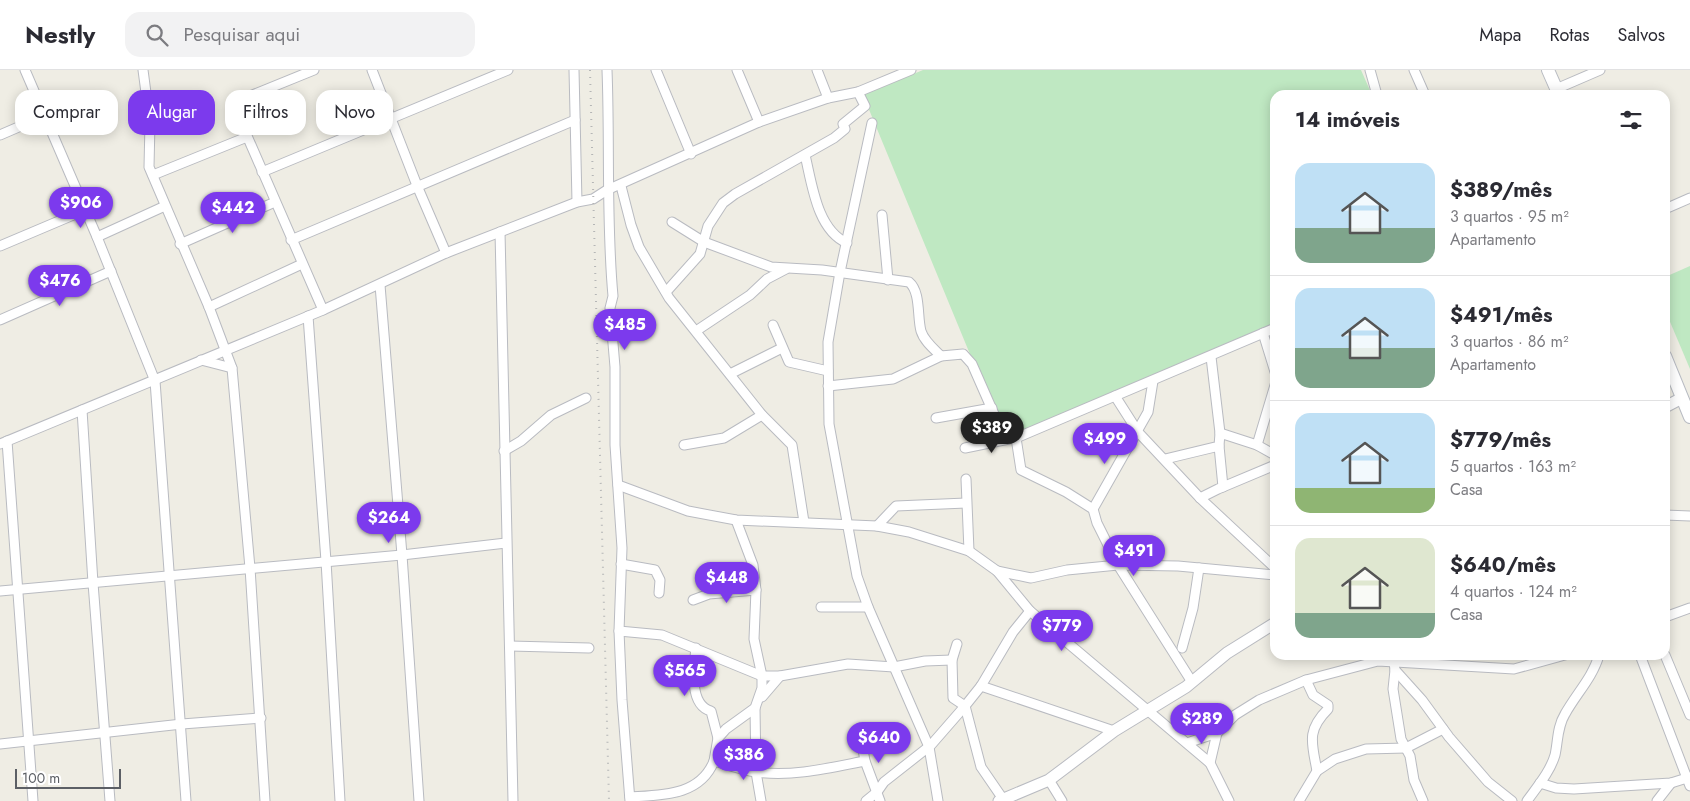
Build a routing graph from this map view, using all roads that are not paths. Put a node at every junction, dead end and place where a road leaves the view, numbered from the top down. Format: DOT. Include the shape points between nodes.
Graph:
graph roads {
  1 [pos="25,70"];
  2 [pos="143,70"];
  3 [pos="314,70"];
  4 [pos="372,70"];
  5 [pos="508,70"];
  6 [pos="574,70"];
  7 [pos="607,70"];
  8 [pos="656,70"];
  9 [pos="736,70"];
  10 [pos="817,70"];
  11 [pos="911,70"];
  12 [pos="1370,70"];
  13 [pos="1414,70"];
  14 [pos="1548,70"];
  15 [pos="1600,70"];
  16 [pos="899,72"];
  17 [pos="33,90"];
  18 [pos="380,90"];
  19 [pos="1376,90"];
  20 [pos="1423,90"];
  21 [pos="1556,90"];
  22 [pos="1561,90"];
  23 [pos="858,92"];
  24 [pos="828,98"];
  25 [pos="393,117"];
  26 [pos="575,120"];
  27 [pos="759,122"];
  28 [pos="872,123"];
  29 [pos="393,126"];
  30 [pos="15,129"];
  31 [pos="0,135"];
  32 [pos="52,135"];
  33 [pos="350,135"];
  34 [pos="247,137"];
  35 [pos="691,154"];
  36 [pos="804,155"];
  37 [pos="262,172"];
  38 [pos="152,175"];
  39 [pos="622,186"];
  40 [pos="418,188"];
  41 [pos="607,190"];
  42 [pos="1690,198"];
  43 [pos="275,202"];
  44 [pos="576,202"];
  45 [pos="165,206"];
  46 [pos="1670,206"];
  47 [pos="85,210"];
  48 [pos="882,215"];
  49 [pos="672,222"];
  50 [pos="500,232"];
  51 [pos="97,237"];
  52 [pos="291,240"];
  53 [pos="704,242"];
  54 [pos="847,243"];
  55 [pos="180,244"];
  56 [pos="0,246"];
  57 [pos="446,253"];
  58 [pos="302,264"];
  59 [pos="788,268"];
  60 [pos="111,271"];
  61 [pos="840,272"];
  62 [pos="888,280"];
  63 [pos="380,285"];
  64 [pos="666,292"];
  65 [pos="209,307"];
  66 [pos="323,310"];
  67 [pos="308,316"];
  68 [pos="0,320"];
  69 [pos="773,325"];
  70 [pos="1270,330"];
  71 [pos="696,332"];
  72 [pos="1263,333"];
  73 [pos="782,348"];
  74 [pos="224,350"];
  75 [pos="941,356"];
  76 [pos="1211,356"];
  77 [pos="1270,356"];
  78 [pos="201,360"];
  79 [pos="1670,366"];
  80 [pos="232,368"];
  81 [pos="828,371"];
  82 [pos="730,374"];
  83 [pos="155,380"];
  84 [pos="1153,380"];
  85 [pos="828,386"];
  86 [pos="1115,396"];
  87 [pos="1686,396"];
  88 [pos="586,398"];
  89 [pos="1270,402"];
  90 [pos="1670,404"];
  91 [pos="992,408"];
  92 [pos="82,410"];
  93 [pos="762,416"];
  94 [pos="1690,417"];
  95 [pos="936,418"];
  96 [pos="1138,432"];
  97 [pos="1220,434"];
  98 [pos="1016,438"];
  99 [pos="1005,439"];
  100 [pos="3,442"];
  101 [pos="684,445"];
  102 [pos="1257,445"];
  103 [pos="1219,446"];
  104 [pos="965,448"];
  105 [pos="504,450"];
  106 [pos="1270,452"];
  107 [pos="1165,459"];
  108 [pos="1270,467"];
  109 [pos="966,479"];
  110 [pos="618,485"];
  111 [pos="1223,487"];
  112 [pos="1200,498"];
  113 [pos="966,503"];
  114 [pos="1093,509"];
  115 [pos="1670,515"];
  116 [pos="1690,516"];
  117 [pos="736,520"];
  118 [pos="804,522"];
  119 [pos="847,523"];
  120 [pos="877,526"];
  121 [pos="506,543"];
  122 [pos="969,551"];
  123 [pos="402,555"];
  124 [pos="326,561"];
  125 [pos="1270,563"];
  126 [pos="621,564"];
  127 [pos="1118,565"];
  128 [pos="250,568"];
  129 [pos="1199,568"];
  130 [pos="997,571"];
  131 [pos="1270,574"];
  132 [pos="170,575"];
  133 [pos="92,583"];
  134 [pos="17,589"];
  135 [pos="756,590"];
  136 [pos="0,591"];
  137 [pos="659,593"];
  138 [pos="693,600"];
  139 [pos="822,607"];
  140 [pos="868,607"];
  141 [pos="1690,608"];
  142 [pos="1030,611"];
  143 [pos="1670,615"];
  144 [pos="1270,626"];
  145 [pos="619,631"];
  146 [pos="957,644"];
  147 [pos="510,646"];
  148 [pos="589,648"];
  149 [pos="696,648"];
  150 [pos="1182,648"];
  151 [pos="952,660"];
  152 [pos="1368,660"];
  153 [pos="1545,660"];
  154 [pos="1598,660"];
  155 [pos="1642,660"];
  156 [pos="1667,660"];
  157 [pos="1393,662"];
  158 [pos="894,667"];
  159 [pos="762,676"];
  160 [pos="780,676"];
  161 [pos="1306,680"];
  162 [pos="1192,682"];
  163 [pos="981,686"];
  164 [pos="760,699"];
  165 [pos="965,706"];
  166 [pos="755,708"];
  167 [pos="1148,711"];
  168 [pos="1690,714"];
  169 [pos="261,718"];
  170 [pos="182,724"];
  171 [pos="1442,729"];
  172 [pos="1114,731"];
  173 [pos="106,732"];
  174 [pos="860,732"];
  175 [pos="1217,733"];
  176 [pos="718,738"];
  177 [pos="28,741"];
  178 [pos="0,744"];
  179 [pos="1187,744"];
  180 [pos="929,747"];
  181 [pos="1406,748"];
  182 [pos="714,761"];
  183 [pos="865,762"];
  184 [pos="1210,763"];
  185 [pos="1317,770"];
  186 [pos="756,772"];
  187 [pos="1049,780"];
  188 [pos="1689,780"];
  189 [pos="1540,782"];
  190 [pos="1671,783"];
  191 [pos="879,796"];
  192 [pos="630,799"];
  193 [pos="1001,800"];
  194 [pos="32,801"];
  195 [pos="110,801"];
  196 [pos="186,801"];
  197 [pos="265,801"];
  198 [pos="340,801"];
  199 [pos="419,801"];
  200 [pos="513,801"];
  201 [pos="761,801"];
  202 [pos="866,801"];
  203 [pos="938,801"];
  204 [pos="1062,801"];
  205 [pos="1229,801"];
  206 [pos="1299,801"];
  207 [pos="1423,801"];
  208 [pos="1512,801"];
  209 [pos="1527,801"];
  210 [pos="1657,801"];
  1 -- 17 [label="street"];
  2 -- 38 [label="street"];
  3 -- 34 [label="street" via="235,103"];
  4 -- 18 [label="street"];
  5 -- 25 [label="street"];
  6 -- 26 [label="street"];
  7 -- 41 [label="street"];
  8 -- 35 [label="street"];
  9 -- 27 [label="street"];
  10 -- 24 [label="street"];
  11 -- 16 [label="street"];
  12 -- 19 [label="street"];
  13 -- 20 [label="street"];
  14 -- 21 [label="main road"];
  15 -- 22 [label="street"];
  16 -- 23 [label="street"];
  23 -- 24 [label="street"];
  23 -- 36 [label="street" via="864,106 843,124 845,129 830,142"];
  24 -- 27 [label="street"];
  26 -- 40 [label="street"];
  26 -- 44 [label="street"];
  27 -- 35 [label="street"];
  28 -- 54 [label="street"];
  29 -- 40 [label="street"];
  30 -- 31 [label="street"];
  32 -- 47 [label="street"];
  33 -- 37 [label="street"];
  34 -- 37 [label="street"];
  34 -- 38 [label="street"];
  35 -- 39 [label="street"];
  36 -- 53 [label="street" via="723,203 708,226"];
  36 -- 54 [label="street" via="826,225 834,236"];
  37 -- 43 [label="street"];
  38 -- 45 [label="street"];
  39 -- 41 [label="street"];
  39 -- 64 [label="street" via="639,247"];
  40 -- 52 [label="street"];
  40 -- 57 [label="street"];
  41 -- 44 [label="street" via="593,199"];
  41 -- 110 [label="street"];
  42 -- 46 [label="street"];
  43 -- 52 [label="street"];
  43 -- 55 [label="street"];
  44 -- 50 [label="street"];
  45 -- 51 [label="street"];
  45 -- 55 [label="street"];
  47 -- 51 [label="street"];
  47 -- 56 [label="street"];
  48 -- 62 [label="street"];
  49 -- 53 [label="street"];
  50 -- 57 [label="street"];
  50 -- 105 [label="street"];
  51 -- 60 [label="street"];
  52 -- 58 [label="street"];
  53 -- 59 [label="street" via="772,268"];
  53 -- 64 [label="street" via="692,265"];
  54 -- 61 [label="street"];
  55 -- 65 [label="street"];
  57 -- 63 [label="street"];
  58 -- 65 [label="street"];
  58 -- 66 [label="street"];
  59 -- 61 [label="street"];
  59 -- 71 [label="street" via="767,279"];
  60 -- 68 [label="street"];
  60 -- 83 [label="street"];
  61 -- 62 [label="street"];
  61 -- 81 [label="street" via="828,342"];
  62 -- 75 [label="street" via="913,285 921,332"];
  63 -- 66 [label="street"];
  63 -- 123 [label="street"];
  64 -- 71 [label="street"];
  65 -- 74 [label="street"];
  66 -- 67 [label="street"];
  67 -- 74 [label="street"];
  67 -- 124 [label="street"];
  69 -- 73 [label="street"];
  70 -- 72 [label="street"];
  71 -- 82 [label="street"];
  72 -- 76 [label="street"];
  72 -- 77 [label="street"];
  73 -- 81 [label="street" via="789,362"];
  73 -- 82 [label="street"];
  74 -- 78 [label="street"];
  74 -- 80 [label="street"];
  75 -- 85 [label="street" via="893,379"];
  75 -- 91 [label="street" via="963,354 969,358"];
  76 -- 84 [label="street"];
  76 -- 97 [label="street"];
  78 -- 80 [label="street"];
  78 -- 83 [label="street"];
  79 -- 87 [label="main road"];
  80 -- 128 [label="street"];
  81 -- 85 [label="street"];
  82 -- 93 [label="street"];
  83 -- 92 [label="street"];
  83 -- 132 [label="street"];
  84 -- 86 [label="street"];
  84 -- 96 [label="street" via="1150,406"];
  85 -- 119 [label="street" via="831,432"];
  86 -- 96 [label="street"];
  86 -- 98 [label="street"];
  87 -- 90 [label="street"];
  87 -- 94 [label="main road"];
  88 -- 105 [label="street" via="551,415 521,441"];
  89 -- 102 [label="street"];
  91 -- 95 [label="street"];
  91 -- 99 [label="street"];
  92 -- 100 [label="street"];
  92 -- 133 [label="street"];
  93 -- 101 [label="street" via="724,438"];
  93 -- 118 [label="street" via="792,446"];
  96 -- 107 [label="street"];
  96 -- 114 [label="street"];
  97 -- 102 [label="street"];
  97 -- 103 [label="street"];
  98 -- 99 [label="street"];
  98 -- 114 [label="street" via="1021,470"];
  99 -- 104 [label="street"];
  100 -- 134 [label="street"];
  102 -- 106 [label="street"];
  103 -- 107 [label="street"];
  103 -- 111 [label="street"];
  105 -- 121 [label="street"];
  107 -- 112 [label="street"];
  108 -- 111 [label="street"];
  109 -- 113 [label="street"];
  110 -- 117 [label="street" via="688,511"];
  110 -- 126 [label="street" via="622,520"];
  111 -- 112 [label="street"];
  112 -- 125 [label="street"];
  113 -- 120 [label="street" via="896,506"];
  113 -- 122 [label="street"];
  114 -- 127 [label="street" via="1096,523"];
  115 -- 116 [label="street"];
  117 -- 118 [label="street"];
  117 -- 135 [label="street" via="753,565"];
  118 -- 119 [label="street"];
  119 -- 120 [label="street"];
  119 -- 140 [label="street" via="857,576"];
  120 -- 122 [label="street" via="909,532"];
  121 -- 123 [label="street"];
  121 -- 147 [label="street"];
  122 -- 130 [label="street"];
  123 -- 124 [label="street"];
  123 -- 199 [label="street"];
  124 -- 128 [label="street"];
  124 -- 198 [label="street"];
  126 -- 137 [label="street" via="655,570 660,580"];
  126 -- 145 [label="street"];
  127 -- 129 [label="street"];
  127 -- 130 [label="street" via="1067,570 1031,578"];
  127 -- 162 [label="street"];
  128 -- 132 [label="street"];
  128 -- 169 [label="street"];
  129 -- 131 [label="street"];
  129 -- 150 [label="street"];
  130 -- 142 [label="street"];
  132 -- 133 [label="street"];
  132 -- 170 [label="street"];
  133 -- 134 [label="street"];
  133 -- 173 [label="street"];
  134 -- 136 [label="street"];
  134 -- 177 [label="street"];
  135 -- 138 [label="street" via="709,594"];
  135 -- 159 [label="street" via="754,639"];
  139 -- 140 [label="street"];
  140 -- 158 [label="street"];
  141 -- 143 [label="street"];
  142 -- 163 [label="street" via="1013,632"];
  142 -- 167 [label="street"];
  144 -- 162 [label="street" via="1227,653"];
  145 -- 149 [label="street" via="662,635"];
  145 -- 192 [label="street"];
  146 -- 151 [label="street"];
  147 -- 148 [label="street"];
  147 -- 200 [label="street"];
  149 -- 159 [label="street"];
  149 -- 176 [label="street" via="694,675 697,697 710,711"];
  151 -- 158 [label="street"];
  151 -- 165 [label="street" via="953,698"];
  152 -- 161 [label="street"];
  153 -- 157 [label="street" via="1514,668"];
  154 -- 189 [label="street" via="1564,716 1554,757"];
  155 -- 188 [label="street"];
  156 -- 168 [label="street"];
  157 -- 171 [label="street"];
  157 -- 181 [label="street" via="1393,689 1401,740"];
  158 -- 160 [label="street" via="848,664"];
  158 -- 180 [label="street"];
  159 -- 160 [label="street"];
  159 -- 164 [label="street"];
  160 -- 164 [label="street"];
  161 -- 175 [label="street" via="1259,700 1235,715"];
  161 -- 185 [label="street" via="1313,694 1328,706 1315,724 1313,733"];
  162 -- 167 [label="street"];
  163 -- 165 [label="street"];
  163 -- 172 [label="street"];
  164 -- 166 [label="street"];
  165 -- 180 [label="street"];
  165 -- 193 [label="street" via="981,767"];
  166 -- 176 [label="street"];
  166 -- 186 [label="street"];
  167 -- 172 [label="street"];
  167 -- 179 [label="street"];
  169 -- 170 [label="street"];
  169 -- 197 [label="street"];
  170 -- 173 [label="street"];
  170 -- 196 [label="street"];
  171 -- 181 [label="street"];
  171 -- 208 [label="street" via="1488,782"];
  172 -- 187 [label="street"];
  173 -- 177 [label="street"];
  173 -- 195 [label="street"];
  174 -- 183 [label="street"];
  175 -- 179 [label="street"];
  175 -- 184 [label="street"];
  176 -- 182 [label="street"];
  177 -- 178 [label="street"];
  177 -- 194 [label="street"];
  179 -- 184 [label="street"];
  180 -- 191 [label="street" via="884,782"];
  180 -- 203 [label="street"];
  181 -- 185 [label="street" via="1366,749 1336,759"];
  181 -- 207 [label="street"];
  182 -- 186 [label="street"];
  182 -- 192 [label="street" via="704,779 693,787 676,793"];
  183 -- 186 [label="street" via="810,772"];
  183 -- 191 [label="street"];
  184 -- 205 [label="street"];
  185 -- 206 [label="street"];
  186 -- 201 [label="street"];
  187 -- 193 [label="street"];
  187 -- 204 [label="street"];
  188 -- 190 [label="street"];
  189 -- 190 [label="street" via="1574,790"];
  189 -- 209 [label="street"];
  190 -- 210 [label="street"];
  191 -- 202 [label="street"];
}
